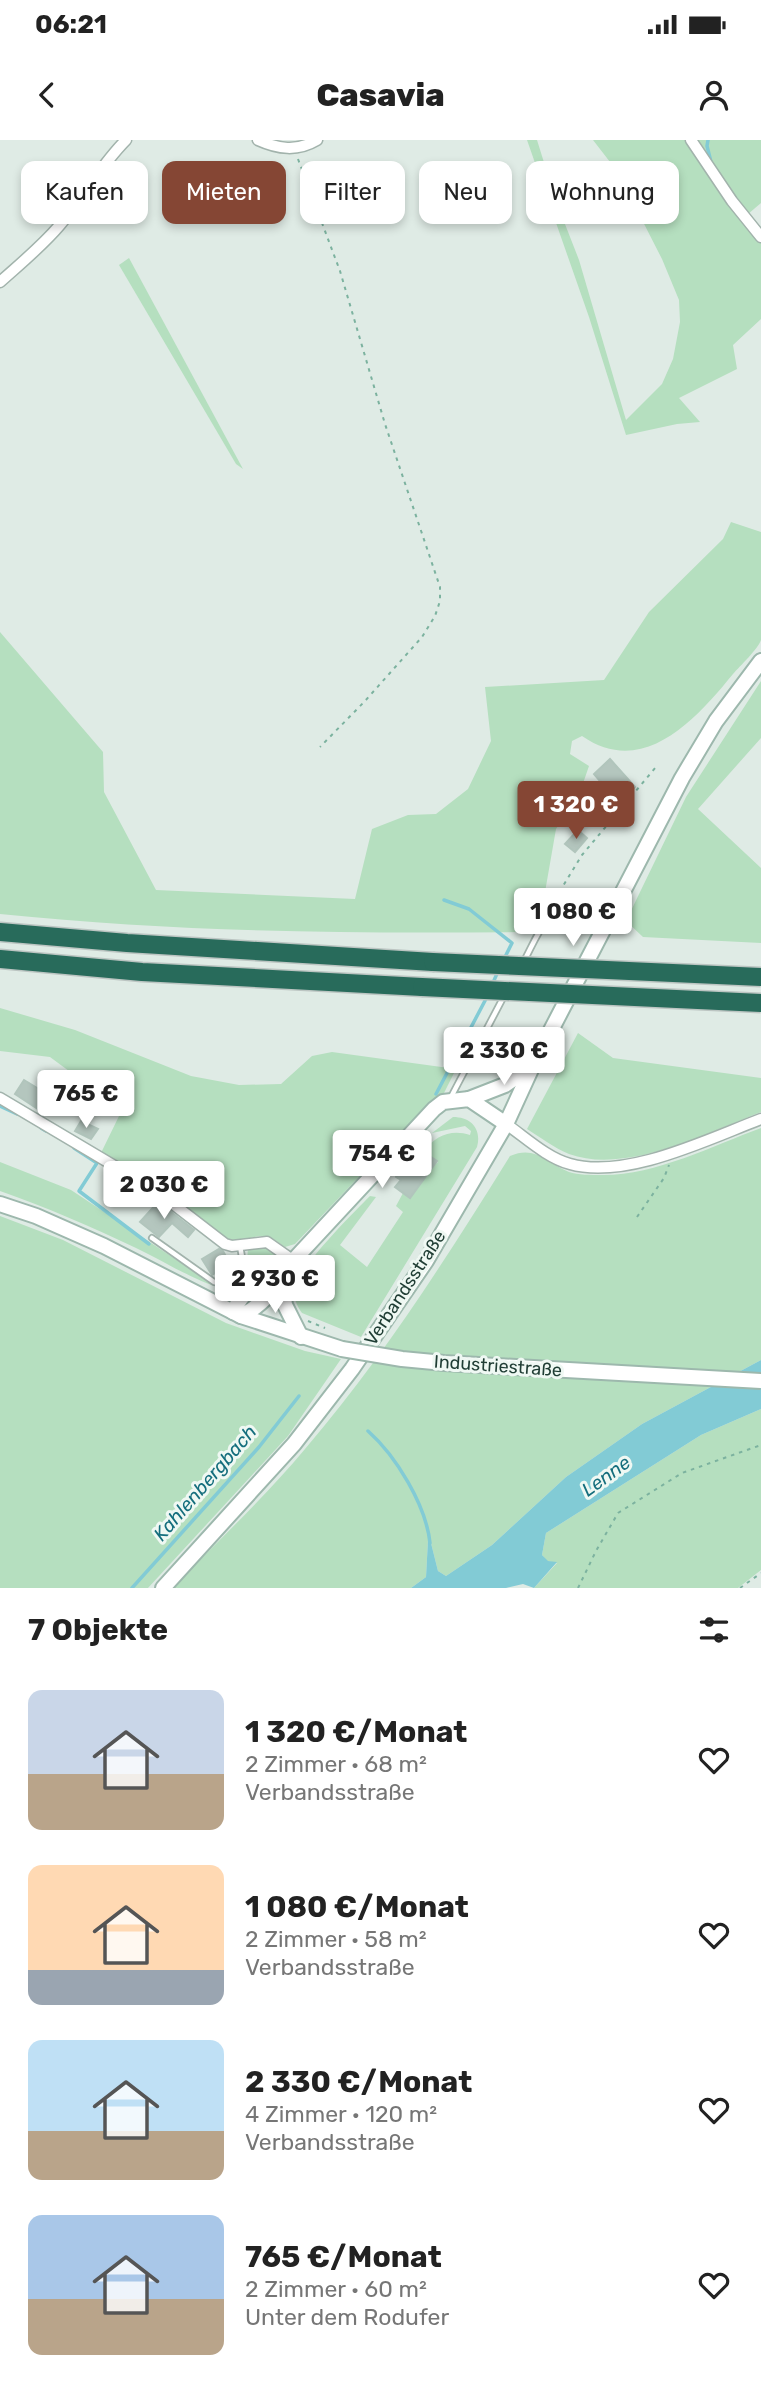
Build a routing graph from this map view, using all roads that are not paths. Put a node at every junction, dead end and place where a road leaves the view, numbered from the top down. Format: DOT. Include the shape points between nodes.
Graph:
graph roads {
  1 [pos="125,140"];
  2 [pos="258,140"];
  3 [pos="317,140"];
  4 [pos="691,140"];
  5 [pos="761,237"];
  6 [pos="0,282"];
  7 [pos="761,661"];
  8 [pos="613,908"];
  9 [pos="0,932"];
  10 [pos="0,959"];
  11 [pos="517,972"];
  12 [pos="761,977"];
  13 [pos="511,984"];
  14 [pos="761,1003"];
  15 [pos="533,1065"];
  16 [pos="0,1098"];
  17 [pos="468,1099"];
  18 [pos="449,1101"];
  19 [pos="761,1119"];
  20 [pos="506,1124"];
  21 [pos="0,1204"];
  22 [pos="152,1238"];
  23 [pos="239,1245"];
  24 [pos="292,1262"];
  25 [pos="282,1280"];
  26 [pos="237,1314"];
  27 [pos="302,1337"];
  28 [pos="761,1381"];
  29 [pos="163,1588"];
  1 -- 6 [label="street" via="60,225"];
  2 -- 3 [label="street" via="300,148"];
  4 -- 5 [label="street"];
  7 -- 8 [label="main road, Verbandsstraße" via="716,721"];
  8 -- 11 [label="lane" via="576,900 562,906 549,916"];
  8 -- 15 [label="main road, Verbandsstraße"];
  9 -- 12 [label="highway, bridge" via="433,962"];
  10 -- 14 [label="highway, bridge" via="142,972"];
  13 -- 18 [label="lane"];
  15 -- 17 [label="main road" via="505,1085"];
  15 -- 20 [label="main road, Verbandsstraße"];
  16 -- 23 [label="street" via="155,1190 225,1244"];
  17 -- 18 [label="main road"];
  17 -- 20 [label="main road"];
  18 -- 24 [label="main road" via="434,1109"];
  19 -- 20 [label="street" via="650,1161 612,1167 571,1165"];
  20 -- 29 [label="main road, Verbandsstraße" via="426,1261 352,1369 294,1444"];
  21 -- 26 [label="main road, Industriestraße" via="104,1246"];
  22 -- 23 [label="lane" via="222,1284 231,1283 241,1273"];
  23 -- 24 [label="street" via="267,1241"];
  24 -- 25 [label="main road"];
  24 -- 26 [label="main road" via="243,1295"];
  25 -- 26 [label="main road" via="254,1310"];
  25 -- 27 [label="main road" via="285,1305"];
  26 -- 27 [label="main road, Industriestraße"];
  27 -- 28 [label="main road, Industriestraße, bridge" via="402,1359"];
}
